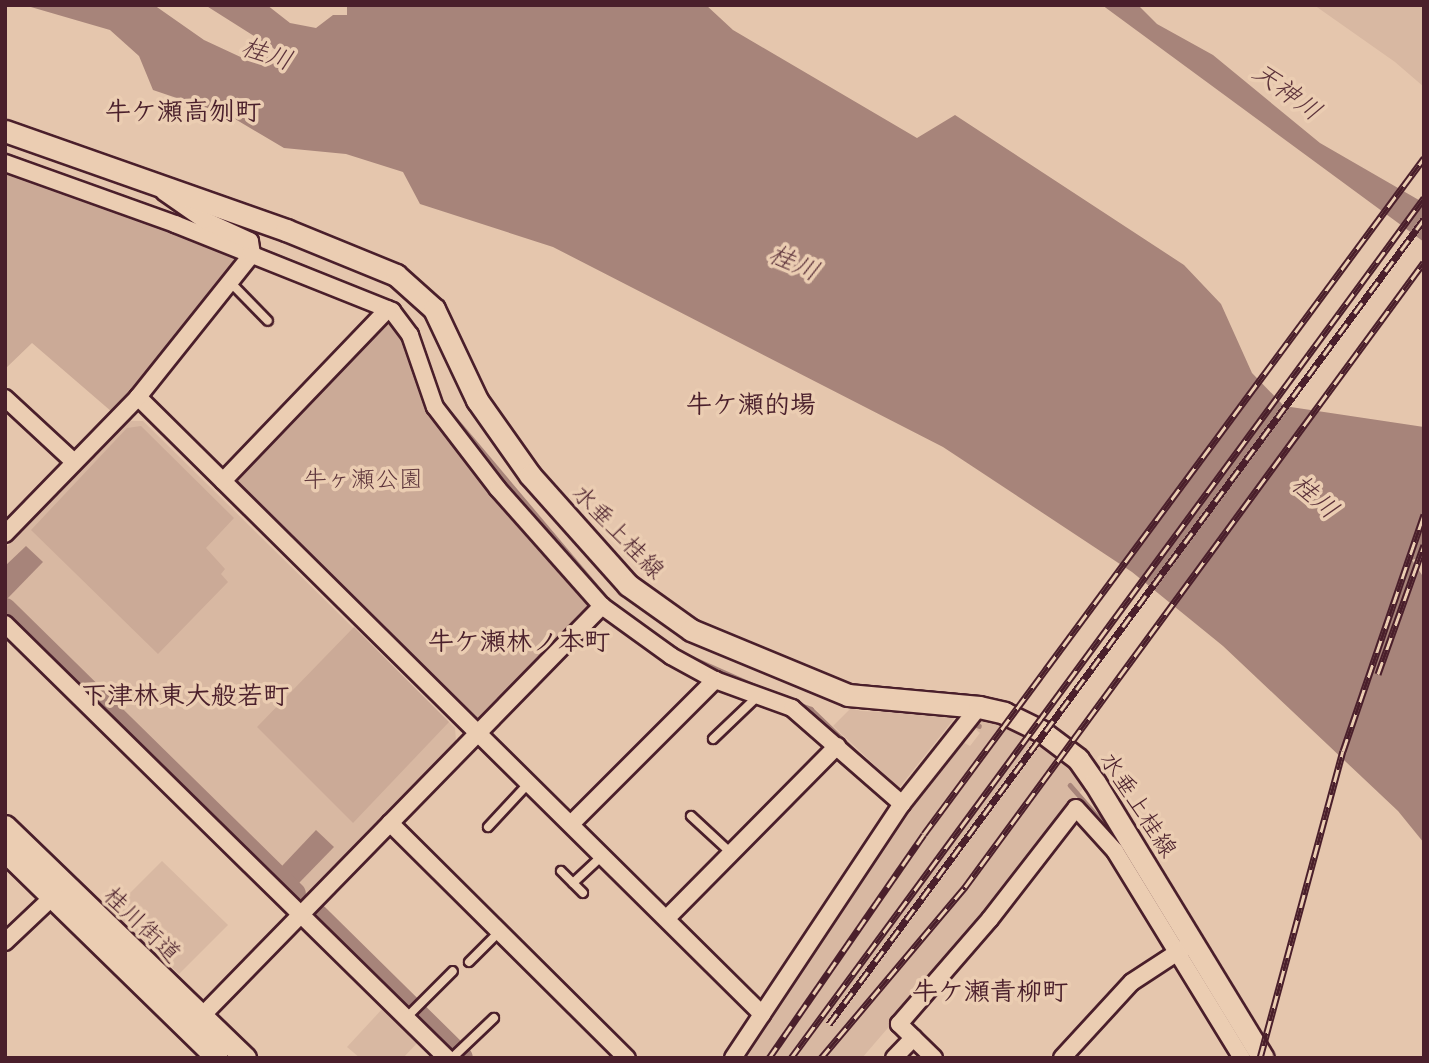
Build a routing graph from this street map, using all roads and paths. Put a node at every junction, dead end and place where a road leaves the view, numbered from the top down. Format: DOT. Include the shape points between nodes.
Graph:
graph roads {
  1 [pos="5,131"];
  2 [pos="5,163"];
  3 [pos="152,181"];
  4 [pos="252,248"];
  5 [pos="230,282"];
  6 [pos="388,309"];
  7 [pos="268,321"];
  8 [pos="138,397"];
  9 [pos="8,407"];
  10 [pos="74,462"];
  11 [pos="223,481"];
  12 [pos="5,534"];
  13 [pos="602,606"];
  14 [pos="5,624"];
  15 [pos="715,680"];
  16 [pos="757,697"];
  17 [pos="972,716"];
  18 [pos="476,735"];
  19 [pos="713,739"];
  20 [pos="837,746"];
  21 [pos="528,784"];
  22 [pos="902,804"];
  23 [pos="691,816"];
  24 [pos="390,823"];
  25 [pos="571,824"];
  26 [pos="5,826"];
  27 [pos="488,827"];
  28 [pos="5,851"];
  29 [pos="731,853"];
  30 [pos="603,855"];
  31 [pos="561,871"];
  32 [pos="573,883"];
  33 [pos="57,892"];
  34 [pos="583,893"];
  35 [pos="301,915"];
  36 [pos="667,918"];
  37 [pos="499,931"];
  38 [pos="5,942"];
  39 [pos="1187,947"];
  40 [pos="469,962"];
  41 [pos="453,971"];
  42 [pos="762,1014"];
  43 [pos="406,1018"];
  44 [pos="494,1018"];
  45 [pos="194,1024"];
  46 [pos="913,1038"];
  47 [pos="1252,1054"];
  48 [pos="217,1058"];
  49 [pos="245,1058"];
  50 [pos="450,1058"];
  51 [pos="627,1058"];
  52 [pos="733,1058"];
  53 [pos="894,1058"];
  54 [pos="934,1058"];
  55 [pos="1062,1058"];
  1 -- 3 [label="main road, 水垂上桂線" via="67,156"];
  2 -- 4 [label="street"];
  3 -- 4 [label="street"];
  3 -- 17 [label="main road, 水垂上桂線" via="349,254 396,275 417,291 444,326 482,410 530,475 628,585 691,630 848,695"];
  4 -- 5 [label="street"];
  4 -- 6 [label="street"];
  5 -- 7 [label="lane"];
  5 -- 8 [label="street"];
  6 -- 11 [label="street"];
  6 -- 13 [label="street" via="410,335 435,407 498,489"];
  8 -- 10 [label="street"];
  8 -- 11 [label="street"];
  9 -- 10 [label="street"];
  10 -- 12 [label="street"];
  11 -- 18 [label="street"];
  13 -- 15 [label="street" via="642,639"];
  13 -- 18 [label="street"];
  14 -- 35 [label="street"];
  15 -- 16 [label="street"];
  15 -- 25 [label="street"];
  16 -- 19 [label="lane"];
  16 -- 20 [label="street" via="792,708"];
  17 -- 22 [label="street"];
  17 -- 39 [label="main road, 水垂上桂線" via="1004,713 1041,731 1078,759"];
  18 -- 21 [label="street"];
  18 -- 24 [label="street"];
  20 -- 22 [label="street"];
  20 -- 29 [label="street"];
  21 -- 25 [label="street"];
  21 -- 27 [label="lane"];
  22 -- 42 [label="street"];
  23 -- 29 [label="lane"];
  24 -- 35 [label="street"];
  24 -- 37 [label="street"];
  25 -- 30 [label="street"];
  26 -- 33 [label="main road, 桂川街道"];
  28 -- 33 [label="main road, 桂川街道"];
  29 -- 36 [label="street"];
  30 -- 32 [label="lane"];
  30 -- 36 [label="street"];
  31 -- 32 [label="lane"];
  32 -- 34 [label="lane"];
  33 -- 38 [label="street"];
  33 -- 45 [label="main road, 桂川街道"];
  35 -- 43 [label="street"];
  35 -- 45 [label="street"];
  36 -- 42 [label="street"];
  37 -- 40 [label="lane"];
  37 -- 51 [label="street"];
  39 -- 46 [label="street" via="1115,850 1076,808 990,919 899,1024"];
  39 -- 47 [label="main road, 水垂上桂線"];
  39 -- 55 [label="street" via="1132,982"];
  41 -- 43 [label="lane"];
  42 -- 52 [label="street"];
  43 -- 50 [label="street"];
  44 -- 50 [label="lane"];
  45 -- 48 [label="main road, 桂川街道"];
  45 -- 49 [label="main road, 桂川街道"];
  46 -- 53 [label="street"];
  46 -- 54 [label="street"];
}
